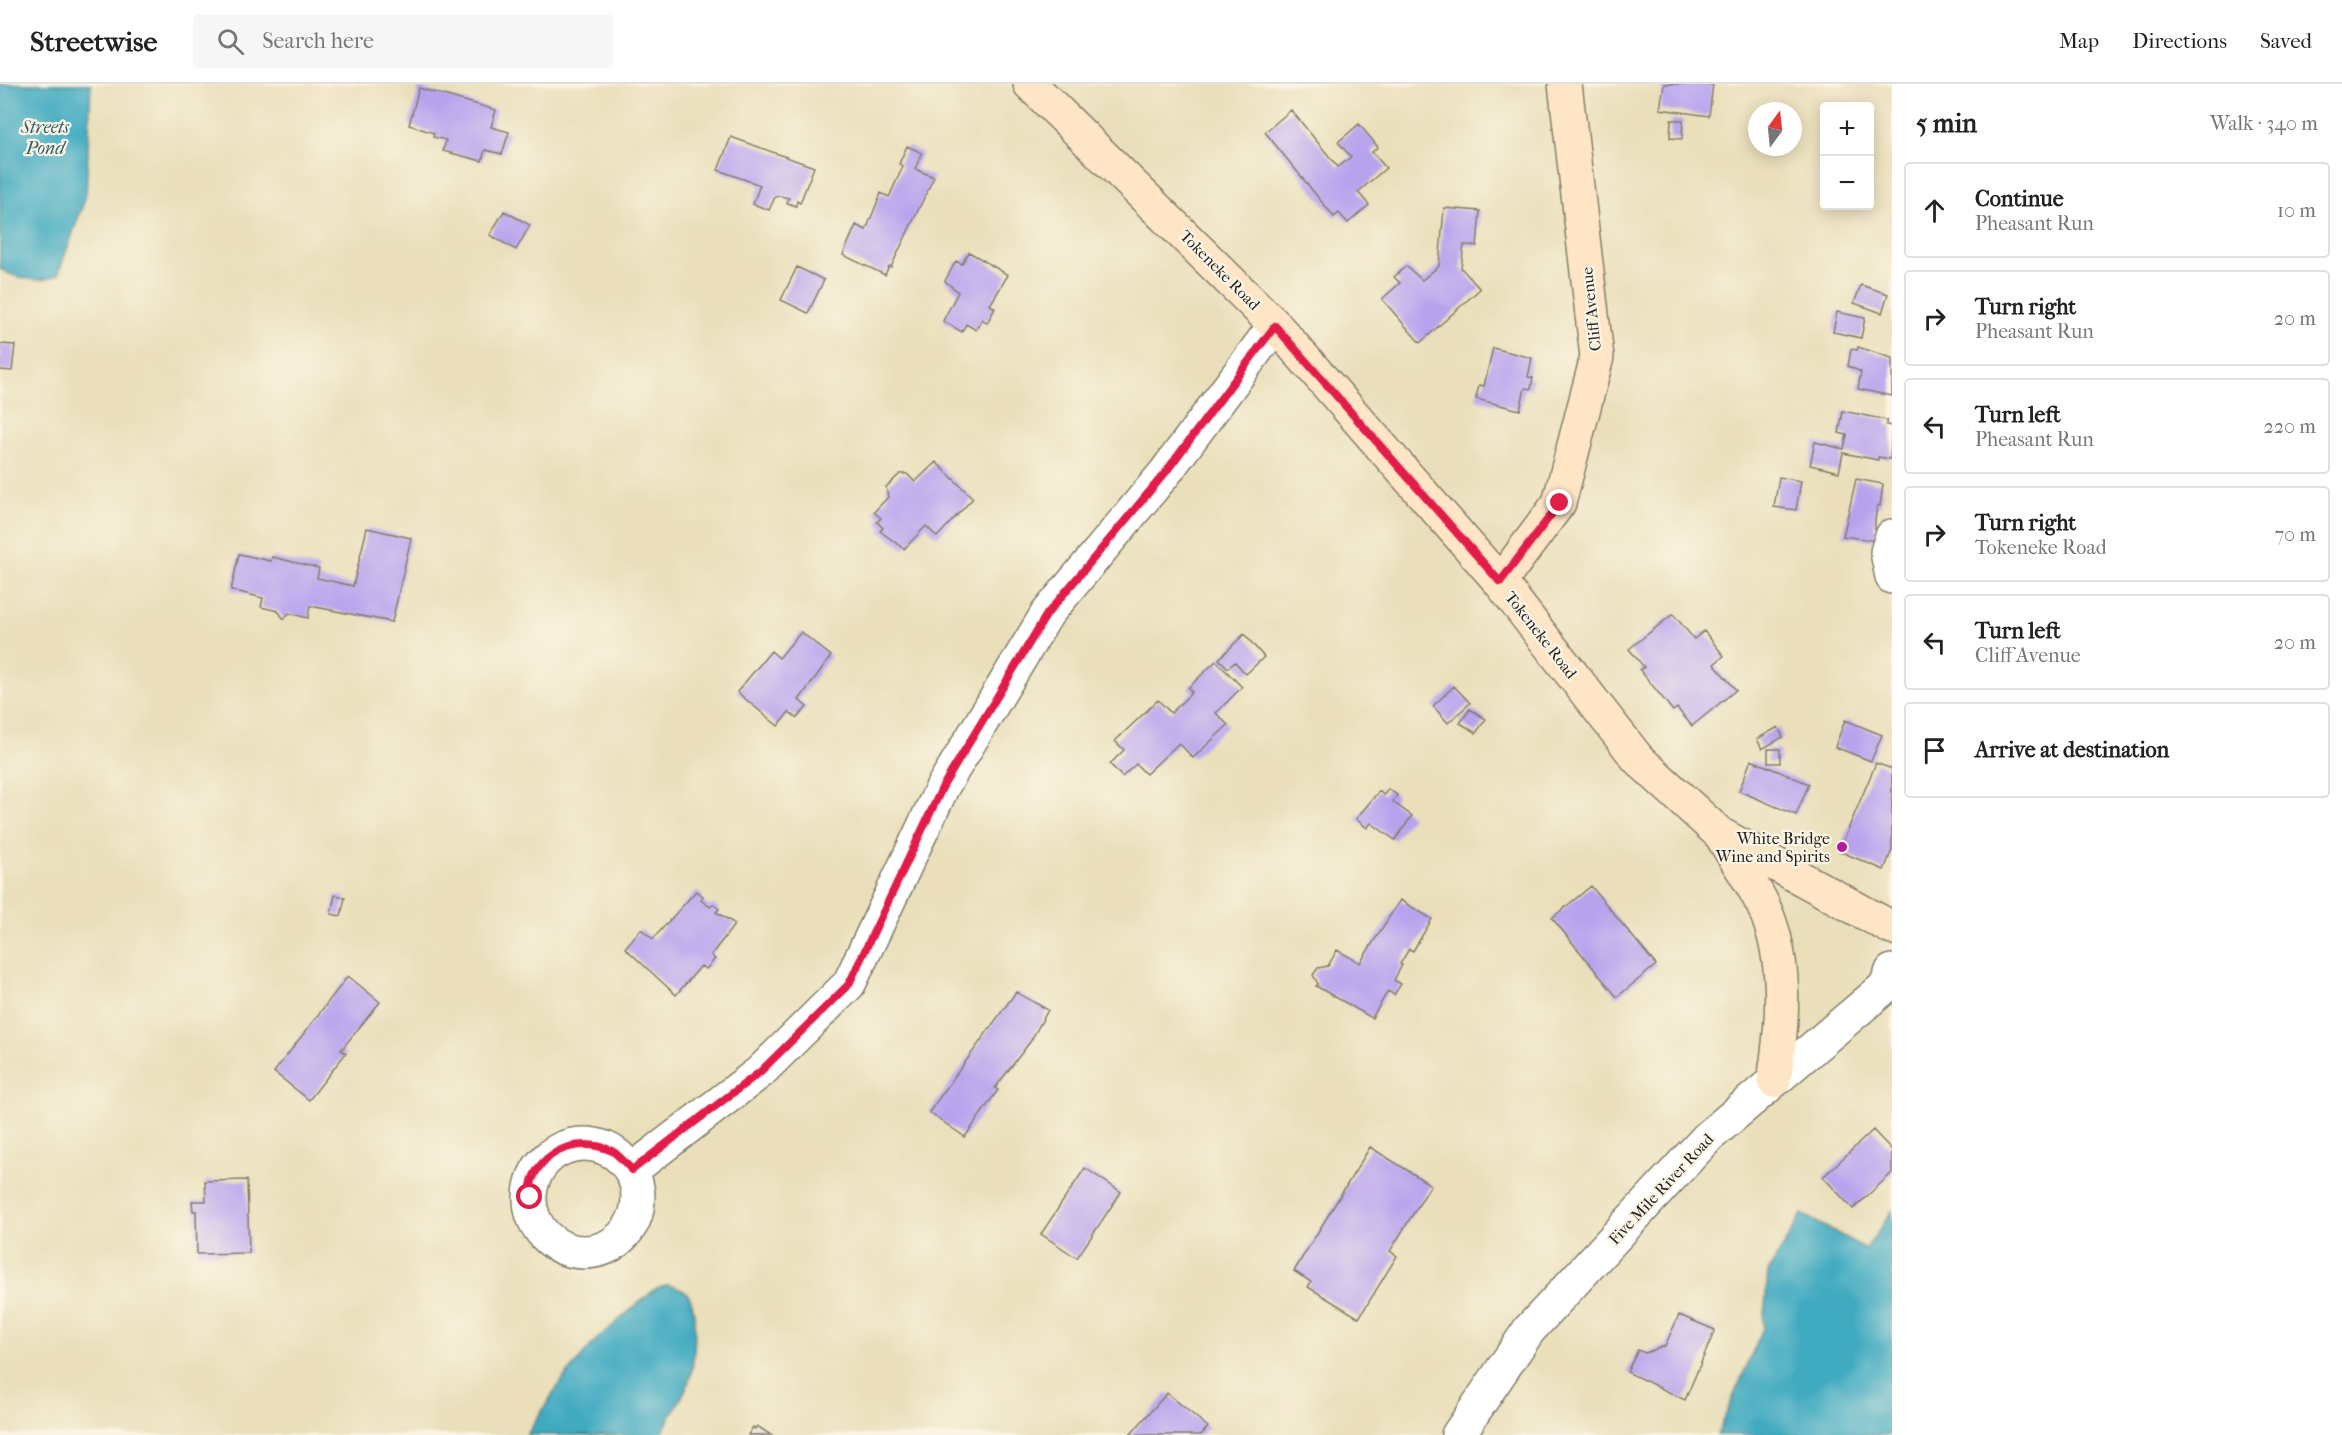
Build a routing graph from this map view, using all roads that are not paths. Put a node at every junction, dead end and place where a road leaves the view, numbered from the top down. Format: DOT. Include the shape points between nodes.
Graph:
graph roads {
  1 [pos="1030,84"];
  2 [pos="1565,84"];
  3 [pos="1275,326"];
  4 [pos="1892,537"];
  5 [pos="1892,577"];
  6 [pos="1500,582"];
  7 [pos="1720,834"];
  8 [pos="1892,928"];
  9 [pos="1892,971"];
  10 [pos="1774,1081"];
  11 [pos="632,1170"];
  12 [pos="1458,1435"];
  1 -- 3 [label="main road, Tokeneke Road"];
  2 -- 6 [label="main road, Cliff Avenue" via="1597,357 1560,503"];
  3 -- 6 [label="main road, Tokeneke Road"];
  3 -- 11 [label="street" via="1165,473 1047,614 943,786 849,984 760,1072"];
  4 -- 5 [label="street" via="1887,552"];
  6 -- 7 [label="main road, Tokeneke Road" via="1638,759"];
  7 -- 8 [label="main road, Tokeneke Road"];
  7 -- 10 [label="main road" via="1766,912 1779,967 1783,1006"];
  9 -- 10 [label="street, Five Mile River Road" via="1885,987"];
  10 -- 12 [label="street, Five Mile River Road" via="1708,1137 1529,1330"];
}
